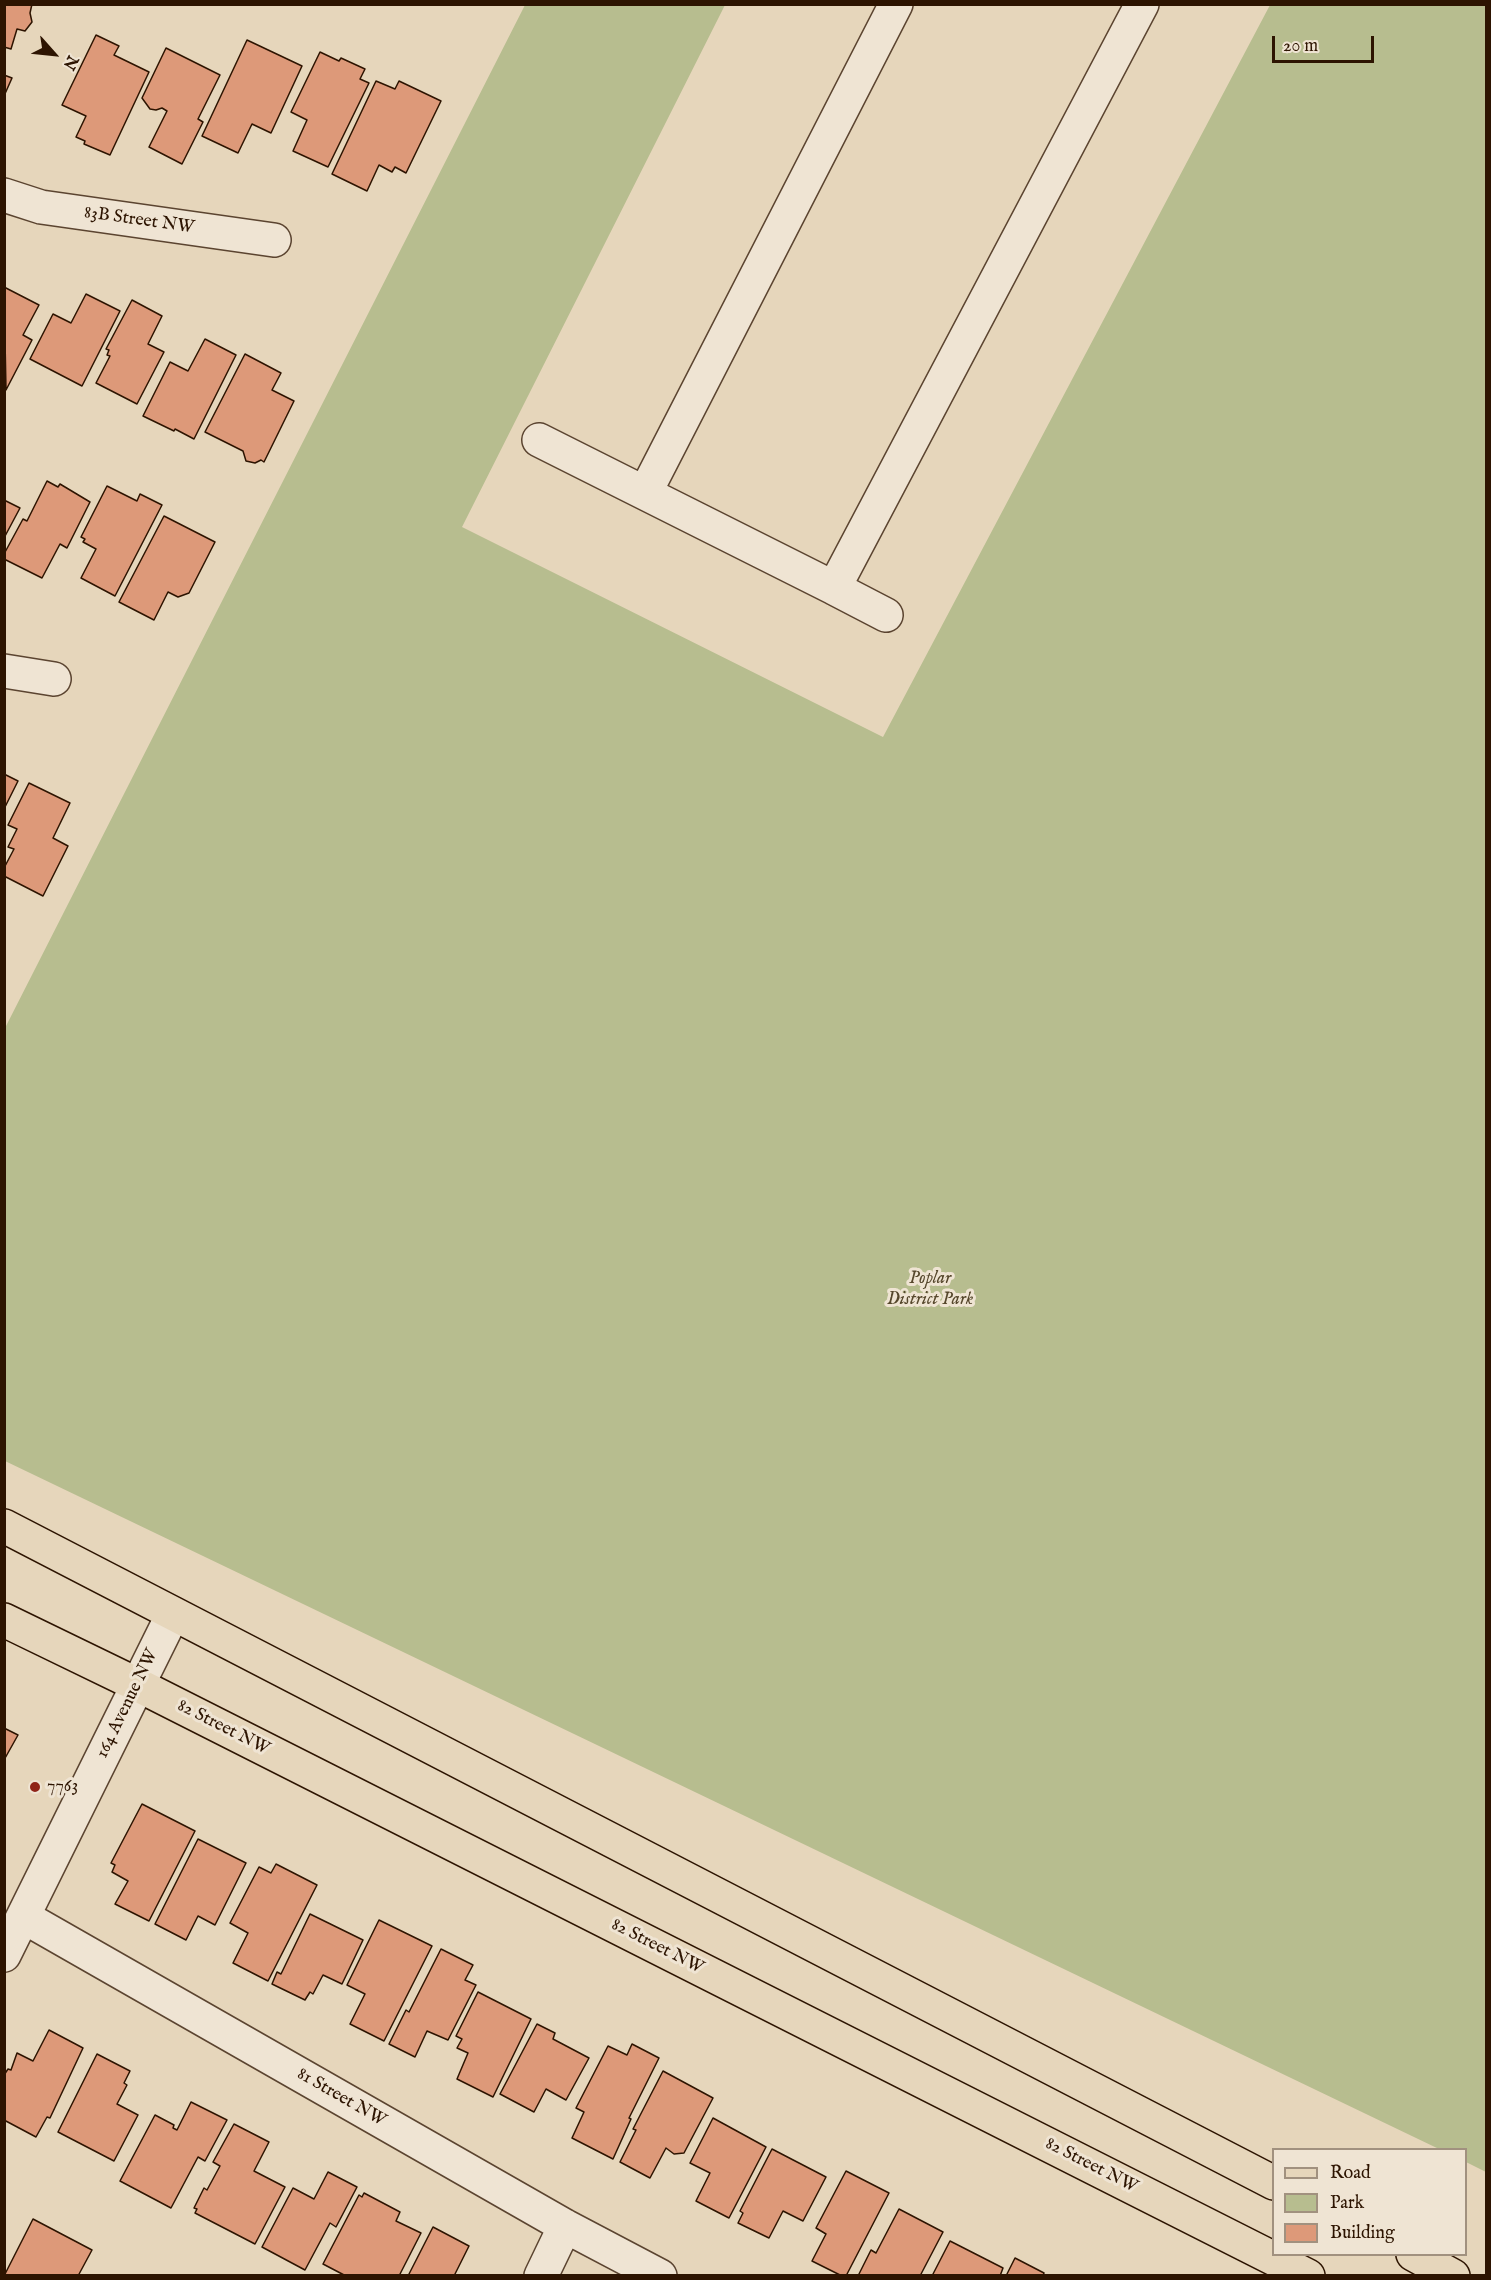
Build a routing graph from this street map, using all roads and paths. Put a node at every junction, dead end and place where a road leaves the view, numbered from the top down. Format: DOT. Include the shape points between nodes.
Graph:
graph roads {
  1 [pos="896,4"];
  2 [pos="1142,4"];
  3 [pos="4,195"];
  4 [pos="274,240"];
  5 [pos="539,440"];
  6 [pos="645,493"];
  7 [pos="834,588"];
  8 [pos="886,615"];
  9 [pos="4,671"];
  10 [pos="54,679"];
  11 [pos="4,1526"];
  12 [pos="173,1614"];
  13 [pos="4,1620"];
  14 [pos="138,1685"];
  15 [pos="24,1917"];
  16 [pos="4,1955"];
  17 [pos="1272,2181"];
  18 [pos="565,2226"];
  19 [pos="1417,2256"];
  20 [pos="541,2276"];
  21 [pos="660,2276"];
  22 [pos="1308,2276"];
  23 [pos="1453,2276"];
  1 -- 6 [label="street"];
  2 -- 7 [label="street"];
  3 -- 4 [label="street, 83B Street NW" via="41,207"];
  5 -- 6 [label="street"];
  6 -- 7 [label="street"];
  7 -- 8 [label="street"];
  9 -- 10 [label="street"];
  11 -- 12 [label="main road"];
  12 -- 14 [label="street, 164 Avenue NW"];
  12 -- 17 [label="main road"];
  13 -- 14 [label="main road, 82 Street NW"];
  14 -- 15 [label="street, 164 Avenue NW"];
  14 -- 22 [label="main road, 82 Street NW"];
  15 -- 16 [label="street, 164 Avenue NW"];
  15 -- 18 [label="street, 81 Street NW"];
  18 -- 20 [label="street"];
  18 -- 21 [label="street, 81 Street NW"];
  19 -- 23 [label="main road"];
}
